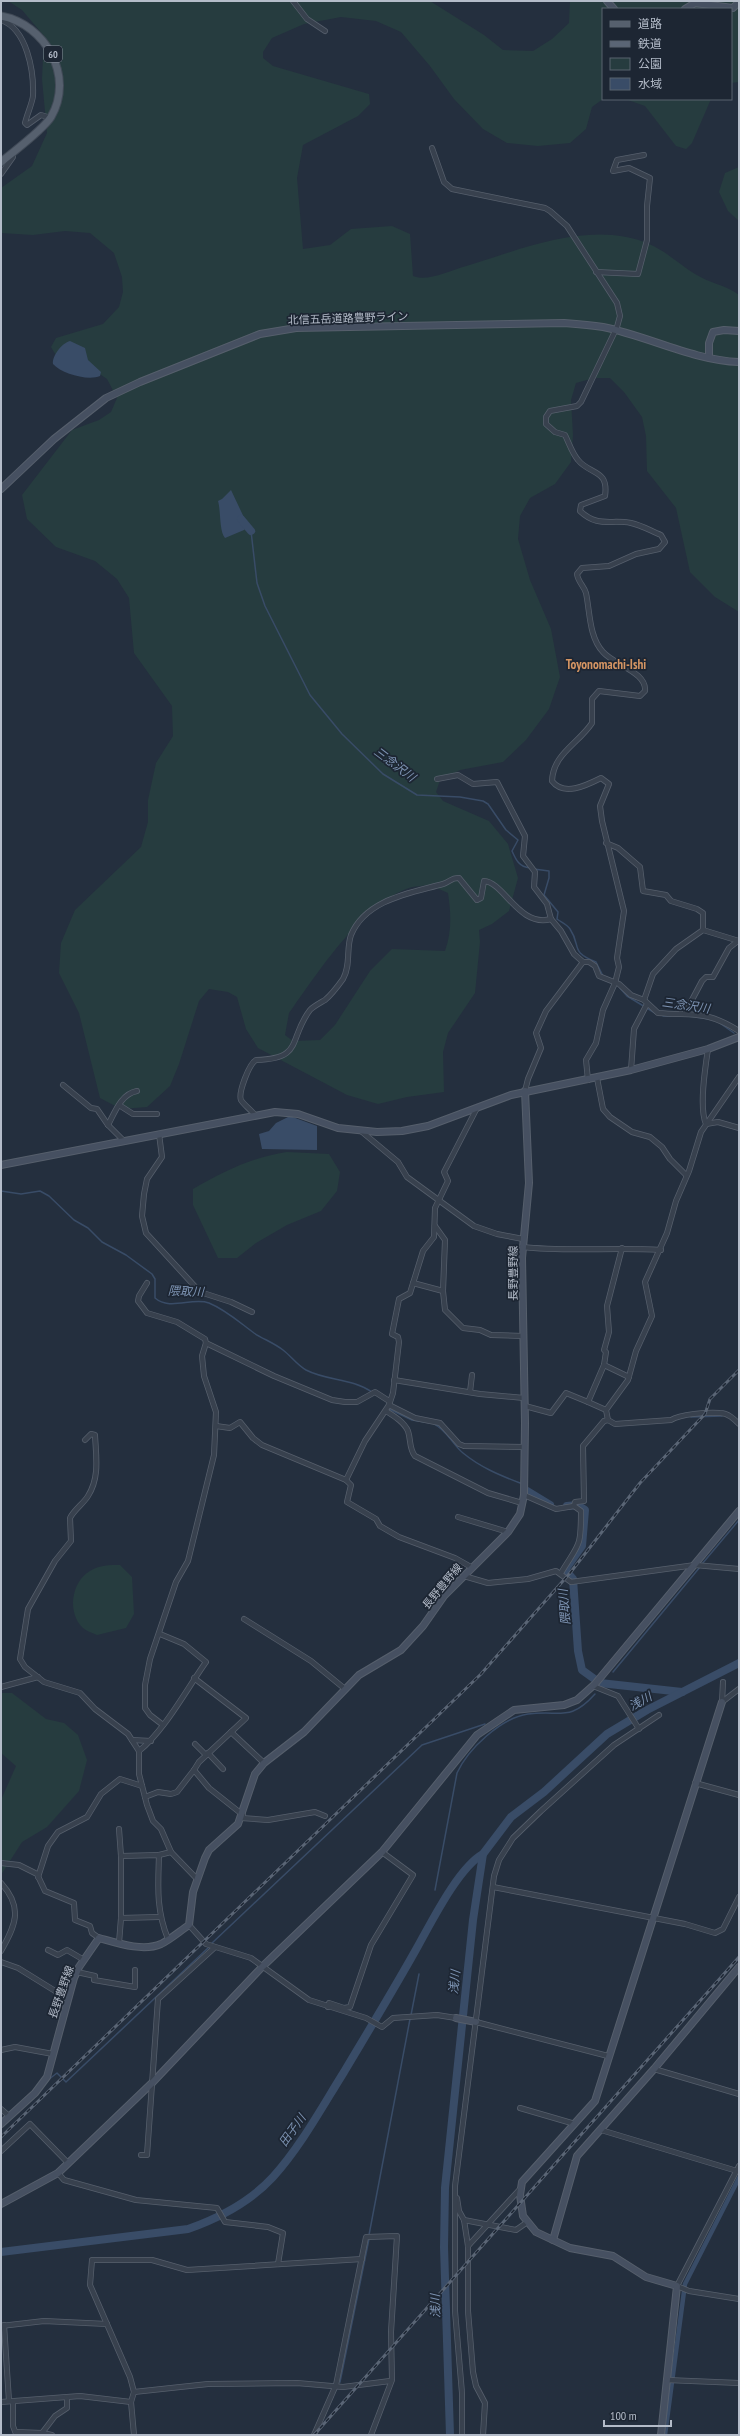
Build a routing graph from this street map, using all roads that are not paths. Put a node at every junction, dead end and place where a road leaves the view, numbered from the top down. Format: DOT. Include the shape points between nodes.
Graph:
graph roads {
  1 [pos="293,1"];
  2 [pos="739,2"];
  3 [pos="687,8"];
  4 [pos="1,16"];
  5 [pos="1,20"];
  6 [pos="325,31"];
  7 [pos="51,118"];
  8 [pos="432,148"];
  9 [pos="11,154"];
  10 [pos="644,155"];
  11 [pos="1,162"];
  12 [pos="1,174"];
  13 [pos="596,272"];
  14 [pos="615,330"];
  15 [pos="739,331"];
  16 [pos="709,357"];
  17 [pos="739,362"];
  18 [pos="1,489"];
  19 [pos="437,779"];
  20 [pos="606,843"];
  21 [pos="551,918"];
  22 [pos="703,930"];
  23 [pos="738,941"];
  24 [pos="583,962"];
  25 [pos="615,983"];
  26 [pos="645,1004"];
  27 [pos="685,1013"];
  28 [pos="739,1031"];
  29 [pos="739,1037"];
  30 [pos="708,1049"];
  31 [pos="631,1070"];
  32 [pos="739,1077"];
  33 [pos="597,1078"];
  34 [pos="588,1080"];
  35 [pos="64,1085"];
  36 [pos="136,1091"];
  37 [pos="525,1091"];
  38 [pos="119,1105"];
  39 [pos="477,1108"];
  40 [pos="157,1114"];
  41 [pos="254,1114"];
  42 [pos="706,1124"];
  43 [pos="108,1125"];
  44 [pos="739,1128"];
  45 [pos="361,1131"];
  46 [pos="159,1134"];
  47 [pos="124,1141"];
  48 [pos="1,1165"];
  49 [pos="686,1175"];
  50 [pos="438,1201"];
  51 [pos="435,1226"];
  52 [pos="523,1239"];
  53 [pos="522,1246"];
  54 [pos="622,1248"];
  55 [pos="660,1250"];
  56 [pos="147,1283"];
  57 [pos="413,1284"];
  58 [pos="443,1292"];
  59 [pos="252,1312"];
  60 [pos="523,1336"];
  61 [pos="206,1342"];
  62 [pos="604,1365"];
  63 [pos="472,1375"];
  64 [pos="629,1377"];
  65 [pos="394,1380"];
  66 [pos="470,1392"];
  67 [pos="524,1398"];
  68 [pos="588,1402"];
  69 [pos="389,1403"];
  70 [pos="525,1406"];
  71 [pos="606,1410"];
  72 [pos="386,1411"];
  73 [pos="608,1420"];
  74 [pos="739,1424"];
  75 [pos="216,1426"];
  76 [pos="85,1440"];
  77 [pos="524,1447"];
  78 [pos="346,1480"];
  79 [pos="524,1495"];
  80 [pos="522,1503"];
  81 [pos="574,1505"];
  82 [pos="739,1511"];
  83 [pos="458,1517"];
  84 [pos="508,1532"];
  85 [pos="694,1565"];
  86 [pos="471,1567"];
  87 [pos="739,1569"];
  88 [pos="561,1573"];
  89 [pos="464,1576"];
  90 [pos="244,1619"];
  91 [pos="160,1634"];
  92 [pos="38,1678"];
  93 [pos="194,1678"];
  94 [pos="723,1682"];
  95 [pos="594,1685"];
  96 [pos="1,1687"];
  97 [pos="739,1688"];
  98 [pos="344,1689"];
  99 [pos="722,1702"];
  100 [pos="659,1715"];
  101 [pos="163,1725"];
  102 [pos="639,1728"];
  103 [pos="231,1732"];
  104 [pos="132,1740"];
  105 [pos="151,1741"];
  106 [pos="195,1744"];
  107 [pos="139,1751"];
  108 [pos="207,1754"];
  109 [pos="264,1763"];
  110 [pos="223,1769"];
  111 [pos="194,1770"];
  112 [pos="695,1783"];
  113 [pos="142,1786"];
  114 [pos="739,1795"];
  115 [pos="145,1797"];
  116 [pos="242,1816"];
  117 [pos="325,1816"];
  118 [pos="119,1829"];
  119 [pos="171,1852"];
  120 [pos="382,1852"];
  121 [pos="159,1854"];
  122 [pos="122,1856"];
  123 [pos="1,1863"];
  124 [pos="38,1876"];
  125 [pos="197,1879"];
  126 [pos="1,1883"];
  127 [pos="492,1887"];
  128 [pos="739,1897"];
  129 [pos="160,1916"];
  130 [pos="122,1918"];
  131 [pos="654,1920"];
  132 [pos="189,1924"];
  133 [pos="99,1938"];
  134 [pos="168,1940"];
  135 [pos="119,1943"];
  136 [pos="214,1947"];
  137 [pos="48,1950"];
  138 [pos="1,1951"];
  139 [pos="84,1960"];
  140 [pos="1,1962"];
  141 [pos="263,1966"];
  142 [pos="739,1967"];
  143 [pos="135,1970"];
  144 [pos="77,1972"];
  145 [pos="68,1998"];
  146 [pos="328,2007"];
  147 [pos="456,2018"];
  148 [pos="475,2022"];
  149 [pos="1,2051"];
  150 [pos="53,2054"];
  151 [pos="608,2056"];
  152 [pos="654,2070"];
  153 [pos="153,2082"];
  154 [pos="739,2094"];
  155 [pos="520,2108"];
  156 [pos="1,2109"];
  157 [pos="9,2116"];
  158 [pos="1,2124"];
  159 [pos="574,2124"];
  160 [pos="601,2130"];
  161 [pos="1,2151"];
  162 [pos="141,2155"];
  163 [pos="68,2163"];
  164 [pos="738,2169"];
  165 [pos="58,2173"];
  166 [pos="455,2186"];
  167 [pos="521,2188"];
  168 [pos="1,2204"];
  169 [pos="464,2220"];
  170 [pos="526,2223"];
  171 [pos="488,2225"];
  172 [pos="553,2240"];
  173 [pos="468,2246"];
  174 [pos="362,2259"];
  175 [pos="278,2264"];
  176 [pos="679,2287"];
  177 [pos="739,2299"];
  178 [pos="107,2324"];
  179 [pos="2,2325"];
  180 [pos="390,2381"];
  181 [pos="668,2381"];
  182 [pos="739,2383"];
  183 [pos="336,2385"];
  184 [pos="134,2392"];
  185 [pos="67,2398"];
  186 [pos="11,2401"];
  187 [pos="1,2402"];
  188 [pos="131,2402"];
  189 [pos="16,2434"];
  190 [pos="42,2434"];
  191 [pos="52,2435"];
  192 [pos="134,2435"];
  193 [pos="314,2435"];
  194 [pos="371,2435"];
  195 [pos="462,2435"];
  196 [pos="483,2435"];
  197 [pos="662,2435"];
  1 -- 6 [label="street" via="313,25"];
  2 -- 3 [label="street" via="733,8 695,3"];
  4 -- 7 [label="main road, 60" via="26,25 53,54 60,82"];
  5 -- 7 [label="street" via="15,28 25,46 29,62 33,97 24,122 27,125 41,115"];
  7 -- 9 [label="main road"];
  8 -- 13 [label="street" via="446,185 545,208 567,226"];
  9 -- 11 [label="main road"];
  9 -- 12 [label="street" via="13,157"];
  10 -- 13 [label="street" via="617,160 613,171 629,168 650,178 647,240 638,274"];
  13 -- 14 [label="street" via="620,310"];
  14 -- 16 [label="street, 北信五岳道路豊野ライン"];
  14 -- 18 [label="street, 北信五岳道路豊野ライン" via="564,323 296,328 260,334 106,398 54,439"];
  14 -- 20 [label="street" via="581,402 576,406 550,411 546,420 549,428 565,435 580,462 597,472 604,480 605,496 581,506 580,511 596,521 631,523 664,538 659,549 636,554 609,566 582,568 577,574 586,593 598,645 606,655 641,677 645,684 645,691 640,696 599,691 592,699 592,723 558,760 553,769 552,781 563,788 586,786 601,778 609,782 609,788 600,806"];
  15 -- 16 [label="street" via="713,332 709,343"];
  16 -- 17 [label="street, 北信五岳道路豊野ライン"];
  19 -- 21 [label="street" via="458,775 473,784 497,782 525,836 523,856 535,872 534,887 547,904"];
  20 -- 22 [label="street" via="618,848 640,867 643,891 666,895 671,901 703,913"];
  20 -- 25 [label="street" via="624,911"];
  21 -- 24 [label="street" via="574,954"];
  21 -- 41 [label="street" via="545,920 527,914 510,903 495,885 487,881 484,881 480,898 477,900 459,878 445,884 409,892 380,905 353,932 349,964 343,978 325,1000 310,1011 289,1051 277,1059 256,1060 251,1065 240,1094 241,1100"];
  22 -- 23 [label="street"];
  22 -- 26 [label="street" via="676,949 653,974"];
  23 -- 27 [label="street" via="729,948 713,977 702,980"];
  24 -- 25 [label="street" via="589,962 595,966 599,976"];
  24 -- 37 [label="street" via="552,1001 536,1033 541,1048"];
  25 -- 26 [label="street"];
  25 -- 34 [label="street" via="603,1010 596,1042 586,1060"];
  26 -- 27 [label="street" via="658,1013"];
  26 -- 31 [label="street" via="634,1029"];
  27 -- 28 [label="street" via="720,1019"];
  29 -- 30 [label="street"];
  30 -- 31 [label="street"];
  30 -- 42 [label="street" via="702,1103"];
  31 -- 33 [label="street"];
  32 -- 42 [label="street"];
  33 -- 34 [label="street"];
  33 -- 49 [label="street" via="604,1109 610,1116 632,1132 650,1137"];
  34 -- 37 [label="street"];
  35 -- 43 [label="street" via="91,1108 97,1109"];
  36 -- 38 [label="street" via="130,1092"];
  37 -- 39 [label="street"];
  37 -- 52 [label="street, 長野豊野線" via="529,1183"];
  38 -- 40 [label="street" via="133,1114"];
  38 -- 43 [label="street"];
  39 -- 45 [label="street" via="428,1126 402,1131"];
  39 -- 50 [label="street" via="444,1172 448,1180"];
  41 -- 45 [label="street" via="286,1111 322,1124"];
  41 -- 46 [label="street"];
  42 -- 44 [label="street" via="718,1122"];
  42 -- 49 [label="street"];
  43 -- 47 [label="street"];
  45 -- 50 [label="street" via="398,1162 407,1177"];
  46 -- 47 [label="street"];
  46 -- 59 [label="street" via="162,1157 147,1179 142,1202 144,1230 200,1292"];
  47 -- 48 [label="street"];
  49 -- 55 [label="street"];
  50 -- 51 [label="street"];
  50 -- 52 [label="street" via="474,1226"];
  51 -- 57 [label="street" via="434,1237 423,1252"];
  51 -- 58 [label="street" via="444,1240"];
  52 -- 53 [label="street, 長野豊野線"];
  53 -- 54 [label="street" via="550,1250"];
  53 -- 60 [label="street, 長野豊野線"];
  54 -- 55 [label="street"];
  54 -- 62 [label="street" via="607,1306 609,1332 604,1350"];
  55 -- 64 [label="street" via="645,1282 652,1316 636,1351"];
  56 -- 61 [label="street" via="138,1301 147,1313 177,1322"];
  57 -- 58 [label="street"];
  57 -- 65 [label="street" via="410,1293 399,1299 392,1334 398,1336 399,1342"];
  58 -- 60 [label="street" via="445,1310 463,1328 480,1330 491,1336"];
  60 -- 67 [label="street, 長野豊野線"];
  61 -- 69 [label="street" via="274,1376 332,1400 357,1402 375,1392"];
  61 -- 75 [label="street" via="202,1356 204,1376 215,1405"];
  62 -- 64 [label="street"];
  62 -- 68 [label="street"];
  63 -- 66 [label="street"];
  64 -- 71 [label="street"];
  65 -- 66 [label="street"];
  65 -- 69 [label="street"];
  66 -- 67 [label="street"];
  67 -- 70 [label="street, 長野豊野線"];
  68 -- 70 [label="street" via="566,1393 551,1413"];
  68 -- 71 [label="street"];
  69 -- 72 [label="street"];
  69 -- 77 [label="street" via="415,1418 440,1423 459,1444 464,1446"];
  70 -- 77 [label="street, 長野豊野線"];
  71 -- 73 [label="street"];
  72 -- 78 [label="street" via="368,1434"];
  72 -- 80 [label="street" via="404,1424 415,1456 488,1493"];
  73 -- 74 [label="street" via="615,1424 671,1420 678,1415 721,1413 730,1416"];
  73 -- 81 [label="street" via="604,1421 583,1446 584,1500"];
  75 -- 78 [label="street" via="230,1428 240,1422 262,1445"];
  75 -- 91 [label="street" via="214,1455 188,1561 176,1582"];
  76 -- 92 [label="street" via="91,1434 95,1435 97,1474 87,1496 70,1518 71,1541 55,1561 28,1609 20,1652 21,1662"];
  77 -- 79 [label="street, 長野豊野線"];
  78 -- 86 [label="street" via="351,1484 347,1502 376,1518 380,1526 399,1537 456,1558"];
  79 -- 80 [label="street, 長野豊野線"];
  79 -- 81 [label="street" via="556,1509"];
  80 -- 84 [label="street, 長野豊野線" via="518,1519"];
  81 -- 88 [label="street" via="581,1511 581,1539 575,1554"];
  82 -- 85 [label="street"];
  83 -- 84 [label="street"];
  84 -- 86 [label="street, 長野豊野線"];
  85 -- 87 [label="street"];
  85 -- 88 [label="street" via="573,1582"];
  85 -- 95 [label="street"];
  86 -- 89 [label="street, 長野豊野線"];
  88 -- 89 [label="street" via="554,1571 528,1579 488,1583"];
  89 -- 98 [label="street, 長野豊野線" via="444,1596 423,1626 401,1650 358,1675"];
  90 -- 98 [label="street" via="311,1661"];
  91 -- 93 [label="street" via="184,1644 206,1662"];
  91 -- 101 [label="street" via="150,1659 145,1686 145,1708"];
  92 -- 96 [label="street"];
  92 -- 104 [label="street" via="80,1693 95,1709 122,1728"];
  93 -- 101 [label="street"];
  93 -- 103 [label="street" via="246,1718"];
  94 -- 99 [label="street"];
  95 -- 102 [label="street" via="618,1696"];
  95 -- 120 [label="street" via="577,1700 564,1705 514,1710 477,1735"];
  97 -- 99 [label="street"];
  98 -- 109 [label="street, 長野豊野線" via="304,1732"];
  99 -- 112 [label="street"];
  100 -- 102 [label="street"];
  101 -- 105 [label="street"];
  102 -- 127 [label="street" via="614,1744 514,1838 499,1860"];
  103 -- 108 [label="street"];
  103 -- 109 [label="street"];
  104 -- 105 [label="street"];
  104 -- 107 [label="street"];
  105 -- 107 [label="street"];
  106 -- 108 [label="street"];
  107 -- 113 [label="street" via="138,1764"];
  108 -- 110 [label="street"];
  108 -- 111 [label="street"];
  109 -- 116 [label="street, 長野豊野線" via="255,1774"];
  111 -- 115 [label="street" via="177,1792 158,1792"];
  111 -- 116 [label="street" via="209,1788"];
  112 -- 114 [label="street"];
  112 -- 131 [label="street"];
  113 -- 115 [label="street"];
  113 -- 124 [label="street" via="120,1779 101,1794 87,1817 58,1832 48,1846"];
  115 -- 119 [label="street" via="153,1821 161,1829"];
  116 -- 117 [label="street" via="274,1819 316,1812"];
  116 -- 125 [label="street, 長野豊野線" via="233,1831 209,1850"];
  118 -- 122 [label="street"];
  119 -- 121 [label="street"];
  119 -- 125 [label="street"];
  120 -- 141 [label="street"];
  120 -- 146 [label="street" via="413,1875 371,1945 350,2006 344,2008 329,2003"];
  121 -- 122 [label="street"];
  121 -- 129 [label="street"];
  122 -- 130 [label="street"];
  123 -- 124 [label="street" via="19,1866"];
  124 -- 133 [label="street" via="45,1891 74,1903 75,1920 90,1926 92,1933"];
  125 -- 132 [label="street, 長野豊野線"];
  126 -- 138 [label="street" via="12,1901 16,1914 14,1927"];
  127 -- 131 [label="street"];
  127 -- 148 [label="street"];
  128 -- 131 [label="street" via="723,1929 715,1933 684,1924"];
  129 -- 130 [label="street"];
  129 -- 134 [label="street"];
  130 -- 135 [label="street"];
  131 -- 151 [label="street"];
  132 -- 134 [label="street"];
  132 -- 136 [label="street" via="206,1944"];
  133 -- 135 [label="street"];
  133 -- 139 [label="street, 長野豊野線"];
  134 -- 135 [label="street" via="152,1946"];
  136 -- 141 [label="street" via="251,1958"];
  136 -- 153 [label="street" via="158,1999"];
  137 -- 139 [label="street" via="58,1955 67,1950"];
  139 -- 144 [label="street, 長野豊野線"];
  140 -- 145 [label="street" via="18,1968"];
  141 -- 146 [label="street" via="309,2000"];
  141 -- 153 [label="street"];
  142 -- 152 [label="street"];
  143 -- 144 [label="street" via="134,1987 94,1980 95,1976"];
  144 -- 145 [label="street, 長野豊野線"];
  145 -- 150 [label="street, 長野豊野線"];
  146 -- 147 [label="street" via="368,2019 382,2027 393,2018 437,2014"];
  147 -- 148 [label="street"];
  148 -- 151 [label="street"];
  148 -- 166 [label="street"];
  149 -- 150 [label="street" via="15,2047"];
  150 -- 157 [label="street, 長野豊野線" via="44,2084"];
  151 -- 159 [label="street" via="595,2101"];
  152 -- 154 [label="street"];
  152 -- 160 [label="street"];
  153 -- 162 [label="street" via="147,2155"];
  153 -- 163 [label="street"];
  155 -- 159 [label="street"];
  156 -- 157 [label="street"];
  157 -- 158 [label="street, 長野豊野線"];
  159 -- 167 [label="street" via="522,2182"];
  160 -- 164 [label="street"];
  160 -- 172 [label="street" via="577,2156"];
  161 -- 163 [label="street" via="30,2124"];
  163 -- 165 [label="street"];
  164 -- 176 [label="street"];
  165 -- 168 [label="street"];
  165 -- 175 [label="street" via="64,2180 136,2200 217,2208 225,2222 268,2227 283,2233"];
  166 -- 169 [label="street" via="459,2211"];
  166 -- 195 [label="street" via="455,2311 462,2393"];
  167 -- 170 [label="street" via="520,2206"];
  167 -- 171 [label="street"];
  169 -- 171 [label="street"];
  169 -- 173 [label="street"];
  170 -- 171 [label="street" via="516,2230"];
  170 -- 172 [label="street" via="536,2232"];
  171 -- 173 [label="street"];
  172 -- 176 [label="street" via="570,2248 613,2256 646,2277"];
  173 -- 196 [label="street" via="468,2311 473,2372 476,2386 485,2403"];
  174 -- 175 [label="street"];
  174 -- 180 [label="street" via="366,2236 397,2236"];
  174 -- 183 [label="street"];
  175 -- 178 [label="street" via="187,2270 152,2260 92,2260 90,2285"];
  176 -- 177 [label="street"];
  176 -- 181 [label="street"];
  178 -- 179 [label="street" via="44,2321"];
  178 -- 184 [label="street"];
  179 -- 186 [label="street"];
  180 -- 183 [label="street"];
  180 -- 194 [label="street"];
  181 -- 182 [label="street"];
  181 -- 197 [label="street"];
  183 -- 184 [label="street" via="208,2384"];
  183 -- 193 [label="street"];
  184 -- 188 [label="street"];
  185 -- 186 [label="street"];
  185 -- 188 [label="street" via="80,2396"];
  185 -- 190 [label="street" via="67,2408 55,2416"];
  186 -- 187 [label="street"];
  186 -- 189 [label="street"];
  188 -- 192 [label="street"];
  189 -- 190 [label="street"];
  190 -- 191 [label="street"];
}
